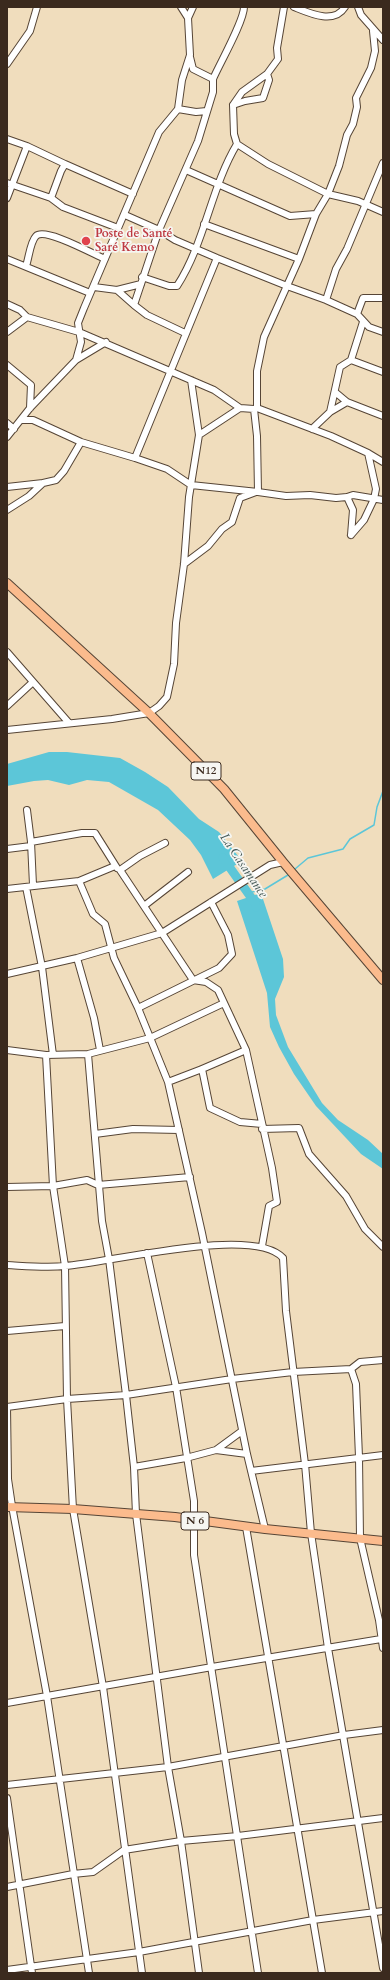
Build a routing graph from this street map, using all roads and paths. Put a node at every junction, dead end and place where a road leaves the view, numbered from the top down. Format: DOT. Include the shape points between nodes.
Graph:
graph roads {
  1 [pos="37,7"];
  2 [pos="181,7"];
  3 [pos="193,7"];
  4 [pos="244,7"];
  5 [pos="284,7"];
  6 [pos="294,7"];
  7 [pos="345,7"];
  8 [pos="358,7"];
  9 [pos="188,18"];
  10 [pos="373,31"];
  11 [pos="383,40"];
  12 [pos="190,55"];
  13 [pos="7,64"];
  14 [pos="267,74"];
  15 [pos="213,79"];
  16 [pos="233,106"];
  17 [pos="178,109"];
  18 [pos="207,111"];
  19 [pos="7,139"];
  20 [pos="237,144"];
  21 [pos="27,146"];
  22 [pos="383,163"];
  23 [pos="65,164"];
  24 [pos="186,170"];
  25 [pos="10,184"];
  26 [pos="219,185"];
  27 [pos="133,194"];
  28 [pos="328,194"];
  29 [pos="7,198"];
  30 [pos="51,198"];
  31 [pos="364,205"];
  32 [pos="383,212"];
  33 [pos="316,214"];
  34 [pos="125,215"];
  35 [pos="204,224"];
  36 [pos="118,228"];
  37 [pos="159,230"];
  38 [pos="195,248"];
  39 [pos="217,258"];
  40 [pos="7,259"];
  41 [pos="105,259"];
  42 [pos="299,260"];
  43 [pos="26,266"];
  44 [pos="142,277"];
  45 [pos="141,284"];
  46 [pos="287,286"];
  47 [pos="94,287"];
  48 [pos="117,290"];
  49 [pos="90,293"];
  50 [pos="383,298"];
  51 [pos="326,300"];
  52 [pos="7,304"];
  53 [pos="134,305"];
  54 [pos="358,314"];
  55 [pos="27,317"];
  56 [pos="363,322"];
  57 [pos="7,332"];
  58 [pos="79,332"];
  59 [pos="383,332"];
  60 [pos="185,333"];
  61 [pos="106,342"];
  62 [pos="76,360"];
  63 [pos="351,360"];
  64 [pos="7,365"];
  65 [pos="171,371"];
  66 [pos="383,372"];
  67 [pos="191,380"];
  68 [pos="335,392"];
  69 [pos="347,402"];
  70 [pos="30,408"];
  71 [pos="240,408"];
  72 [pos="255,409"];
  73 [pos="330,412"];
  74 [pos="383,416"];
  75 [pos="22,420"];
  76 [pos="7,423"];
  77 [pos="14,429"];
  78 [pos="312,429"];
  79 [pos="199,435"];
  80 [pos="7,437"];
  81 [pos="81,442"];
  82 [pos="368,453"];
  83 [pos="135,458"];
  84 [pos="382,460"];
  85 [pos="43,482"];
  86 [pos="191,485"];
  87 [pos="7,487"];
  88 [pos="258,492"];
  89 [pos="347,497"];
  90 [pos="374,499"];
  91 [pos="383,500"];
  92 [pos="7,510"];
  93 [pos="184,564"];
  94 [pos="7,583"];
  95 [pos="7,652"];
  96 [pos="33,682"];
  97 [pos="7,706"];
  98 [pos="149,713"];
  99 [pos="69,723"];
  100 [pos="7,730"];
  101 [pos="27,810"];
  102 [pos="165,843"];
  103 [pos="31,844"];
  104 [pos="7,849"];
  105 [pos="276,853"];
  106 [pos="283,862"];
  107 [pos="270,865"];
  108 [pos="118,868"];
  109 [pos="188,872"];
  110 [pos="79,881"];
  111 [pos="30,886"];
  112 [pos="7,889"];
  113 [pos="211,902"];
  114 [pos="144,906"];
  115 [pos="162,933"];
  116 [pos="113,948"];
  117 [pos="77,958"];
  118 [pos="42,967"];
  119 [pos="7,974"];
  120 [pos="193,980"];
  121 [pos="383,980"];
  122 [pos="224,1003"];
  123 [pos="138,1008"];
  124 [pos="150,1038"];
  125 [pos="7,1050"];
  126 [pos="100,1050"];
  127 [pos="246,1050"];
  128 [pos="88,1054"];
  129 [pos="46,1055"];
  130 [pos="54,1055"];
  131 [pos="202,1070"];
  132 [pos="168,1082"];
  133 [pos="262,1126"];
  134 [pos="179,1130"];
  135 [pos="95,1134"];
  136 [pos="190,1177"];
  137 [pos="98,1185"];
  138 [pos="53,1186"];
  139 [pos="7,1187"];
  140 [pos="262,1246"];
  141 [pos="204,1247"];
  142 [pos="383,1247"];
  143 [pos="147,1253"];
  144 [pos="109,1259"];
  145 [pos="7,1265"];
  146 [pos="65,1266"];
  147 [pos="65,1326"];
  148 [pos="7,1331"];
  149 [pos="383,1360"];
  150 [pos="351,1369"];
  151 [pos="293,1372"];
  152 [pos="232,1379"];
  153 [pos="176,1387"];
  154 [pos="126,1396"];
  155 [pos="67,1400"];
  156 [pos="7,1407"];
  157 [pos="242,1431"];
  158 [pos="216,1450"];
  159 [pos="247,1454"];
  160 [pos="383,1455"];
  161 [pos="360,1457"];
  162 [pos="186,1458"];
  163 [pos="305,1464"];
  164 [pos="134,1467"];
  165 [pos="251,1471"];
  166 [pos="9,1506"];
  167 [pos="73,1509"];
  168 [pos="136,1514"];
  169 [pos="193,1520"];
  170 [pos="246,1527"];
  171 [pos="265,1529"];
  172 [pos="311,1533"];
  173 [pos="360,1538"];
  174 [pos="383,1540"];
  175 [pos="381,1620"];
  176 [pos="381,1640"];
  177 [pos="328,1648"];
  178 [pos="383,1648"];
  179 [pos="268,1659"];
  180 [pos="212,1667"];
  181 [pos="157,1677"];
  182 [pos="103,1687"];
  183 [pos="47,1696"];
  184 [pos="7,1703"];
  185 [pos="383,1730"];
  186 [pos="344,1735"];
  187 [pos="284,1746"];
  188 [pos="226,1755"];
  189 [pos="168,1767"];
  190 [pos="114,1773"];
  191 [pos="58,1780"];
  192 [pos="7,1785"];
  193 [pos="7,1798"];
  194 [pos="383,1818"];
  195 [pos="358,1820"];
  196 [pos="297,1828"];
  197 [pos="238,1836"];
  198 [pos="181,1841"];
  199 [pos="124,1850"];
  200 [pos="74,1874"];
  201 [pos="18,1885"];
  202 [pos="7,1887"];
  203 [pos="383,1911"];
  204 [pos="373,1912"];
  205 [pos="313,1920"];
  206 [pos="252,1932"];
  207 [pos="193,1942"];
  208 [pos="139,1952"];
  209 [pos="87,1959"];
  210 [pos="383,1968"];
  211 [pos="7,1970"];
  212 [pos="31,1970"];
  213 [pos="89,1973"];
  214 [pos="142,1973"];
  215 [pos="199,1973"];
  216 [pos="258,1973"];
  217 [pos="322,1973"];
  1 -- 13 [label="street" via="30,31"];
  2 -- 9 [label="street"];
  3 -- 9 [label="street"];
  4 -- 15 [label="street" via="236,32"];
  5 -- 14 [label="street" via="277,48 278,59"];
  6 -- 7 [label="street" via="328,16 339,14"];
  8 -- 10 [label="street"];
  9 -- 12 [label="street"];
  10 -- 11 [label="street"];
  10 -- 28 [label="street" via="375,51 371,68 356,98 354,119"];
  12 -- 15 [label="street" via="193,69"];
  12 -- 17 [label="street" via="182,80"];
  14 -- 16 [label="street" via="242,92"];
  14 -- 16 [label="street" via="270,80 263,98"];
  15 -- 18 [label="street" via="213,92"];
  16 -- 20 [label="street"];
  17 -- 18 [label="street"];
  17 -- 27 [label="street" via="159,132"];
  18 -- 24 [label="street"];
  19 -- 21 [label="street"];
  20 -- 26 [label="street" via="226,163"];
  20 -- 28 [label="street" via="268,164"];
  21 -- 23 [label="street"];
  21 -- 25 [label="street"];
  22 -- 31 [label="street"];
  23 -- 27 [label="street"];
  23 -- 30 [label="street"];
  24 -- 26 [label="street"];
  24 -- 37 [label="street"];
  25 -- 29 [label="street"];
  25 -- 30 [label="street"];
  26 -- 33 [label="street" via="290,216"];
  26 -- 35 [label="street"];
  27 -- 34 [label="street"];
  28 -- 31 [label="street" via="358,201"];
  28 -- 33 [label="street"];
  30 -- 36 [label="street" via="63,206"];
  31 -- 32 [label="street"];
  31 -- 51 [label="street" via="347,249 336,269"];
  33 -- 42 [label="street"];
  34 -- 36 [label="street"];
  34 -- 37 [label="street"];
  35 -- 38 [label="street"];
  35 -- 42 [label="street"];
  36 -- 41 [label="street"];
  37 -- 38 [label="street"];
  37 -- 44 [label="street"];
  38 -- 39 [label="street"];
  38 -- 44 [label="street" via="178,286 169,286"];
  39 -- 46 [label="street"];
  39 -- 60 [label="street"];
  40 -- 43 [label="street"];
  41 -- 43 [label="street" via="43,233 37,234 34,238"];
  41 -- 47 [label="street"];
  42 -- 46 [label="street"];
  43 -- 49 [label="street"];
  44 -- 45 [label="street"];
  45 -- 48 [label="street"];
  45 -- 53 [label="street"];
  46 -- 51 [label="street"];
  46 -- 72 [label="street" via="264,337 257,372"];
  47 -- 48 [label="street"];
  47 -- 49 [label="street"];
  48 -- 53 [label="street"];
  49 -- 58 [label="street" via="78,323"];
  50 -- 54 [label="street" via="363,298"];
  51 -- 54 [label="street"];
  52 -- 55 [label="street" via="20,310"];
  53 -- 60 [label="street" via="147,315"];
  54 -- 56 [label="street"];
  55 -- 57 [label="street"];
  55 -- 58 [label="street"];
  56 -- 59 [label="street"];
  56 -- 63 [label="street"];
  58 -- 61 [label="street"];
  58 -- 62 [label="street" via="81,342"];
  60 -- 65 [label="street"];
  61 -- 62 [label="street"];
  61 -- 65 [label="street"];
  62 -- 70 [label="street"];
  63 -- 66 [label="street"];
  63 -- 68 [label="street" via="340,367"];
  64 -- 70 [label="street" via="31,385"];
  65 -- 67 [label="street"];
  65 -- 83 [label="street"];
  67 -- 71 [label="street" via="214,390"];
  67 -- 79 [label="street"];
  68 -- 69 [label="street"];
  68 -- 73 [label="street"];
  69 -- 73 [label="street"];
  69 -- 74 [label="street"];
  70 -- 75 [label="street"];
  71 -- 72 [label="street"];
  71 -- 79 [label="street"];
  72 -- 78 [label="street"];
  72 -- 88 [label="street" via="258,436"];
  73 -- 78 [label="street"];
  75 -- 77 [label="street"];
  75 -- 81 [label="street" via="33,420"];
  76 -- 77 [label="street"];
  77 -- 80 [label="street"];
  78 -- 82 [label="street"];
  79 -- 86 [label="street"];
  81 -- 83 [label="street"];
  81 -- 85 [label="street" via="56,480"];
  82 -- 84 [label="street"];
  82 -- 90 [label="street" via="376,489"];
  83 -- 86 [label="street" via="167,469"];
  85 -- 87 [label="street"];
  85 -- 92 [label="street" via="29,496"];
  86 -- 88 [label="street"];
  86 -- 93 [label="street"];
  88 -- 89 [label="street" via="286,496"];
  88 -- 93 [label="street" via="240,498 232,522 222,529 208,546"];
  89 -- 90 [label="street" via="353,495"];
  89 -- 90 [label="street" via="353,510 351,535 364,520"];
  90 -- 91 [label="street"];
  93 -- 98 [label="street" via="176,623 174,664 167,697"];
  94 -- 98 [label="main road, N12"];
  95 -- 96 [label="street"];
  96 -- 97 [label="street"];
  96 -- 99 [label="street"];
  98 -- 99 [label="street"];
  98 -- 105 [label="main road, N12" via="224,789"];
  99 -- 100 [label="street"];
  101 -- 103 [label="street"];
  102 -- 108 [label="street"];
  103 -- 104 [label="street"];
  103 -- 108 [label="street" via="82,833 95,833"];
  103 -- 111 [label="street"];
  105 -- 106 [label="main road, N12"];
  105 -- 107 [label="street"];
  106 -- 107 [label="street"];
  106 -- 121 [label="main road, N12"];
  107 -- 113 [label="street"];
  108 -- 110 [label="street"];
  108 -- 114 [label="street"];
  109 -- 114 [label="street"];
  110 -- 111 [label="street"];
  110 -- 116 [label="street" via="93,914 105,924"];
  111 -- 112 [label="street"];
  111 -- 118 [label="street"];
  113 -- 115 [label="street"];
  113 -- 120 [label="street" via="228,935 232,954 219,968"];
  114 -- 115 [label="street"];
  115 -- 116 [label="street"];
  115 -- 120 [label="street"];
  116 -- 117 [label="street"];
  116 -- 123 [label="street" via="114,958"];
  117 -- 118 [label="street"];
  117 -- 126 [label="street"];
  118 -- 119 [label="street"];
  118 -- 130 [label="street"];
  120 -- 122 [label="street" via="206,982 218,990"];
  120 -- 123 [label="street"];
  122 -- 124 [label="street"];
  122 -- 127 [label="street"];
  123 -- 124 [label="street"];
  124 -- 126 [label="street"];
  124 -- 132 [label="street"];
  125 -- 129 [label="street"];
  126 -- 128 [label="street"];
  127 -- 131 [label="street"];
  127 -- 133 [label="street"];
  128 -- 130 [label="street"];
  128 -- 135 [label="street"];
  129 -- 130 [label="street"];
  129 -- 138 [label="street"];
  131 -- 132 [label="street"];
  131 -- 133 [label="street" via="212,1110 240,1122"];
  132 -- 134 [label="street"];
  133 -- 140 [label="street" via="277,1202 269,1206"];
  133 -- 142 [label="street" via="299,1128 309,1154 346,1196 365,1229"];
  134 -- 135 [label="street" via="133,1129"];
  134 -- 136 [label="street"];
  135 -- 137 [label="street"];
  136 -- 137 [label="street"];
  136 -- 141 [label="street"];
  137 -- 138 [label="street" via="87,1180"];
  137 -- 144 [label="street"];
  138 -- 139 [label="street"];
  138 -- 146 [label="street"];
  140 -- 141 [label="street" via="227,1244"];
  140 -- 151 [label="street" via="283,1258"];
  141 -- 143 [label="street"];
  141 -- 152 [label="street"];
  143 -- 144 [label="street"];
  143 -- 153 [label="street"];
  144 -- 146 [label="street"];
  144 -- 154 [label="street"];
  145 -- 146 [label="street"];
  146 -- 147 [label="street"];
  147 -- 148 [label="street"];
  147 -- 155 [label="street"];
  149 -- 150 [label="street" via="360,1362"];
  150 -- 151 [label="street"];
  150 -- 161 [label="street" via="356,1384"];
  151 -- 152 [label="street"];
  151 -- 163 [label="street"];
  152 -- 153 [label="street"];
  152 -- 157 [label="street"];
  153 -- 154 [label="street"];
  153 -- 162 [label="street"];
  154 -- 155 [label="street"];
  154 -- 164 [label="street"];
  155 -- 156 [label="street"];
  155 -- 167 [label="street"];
  156 -- 166 [label="street"];
  157 -- 158 [label="street"];
  157 -- 159 [label="street"];
  158 -- 159 [label="street"];
  158 -- 162 [label="street"];
  159 -- 165 [label="street"];
  160 -- 161 [label="street"];
  161 -- 163 [label="street"];
  161 -- 173 [label="street"];
  162 -- 164 [label="street"];
  162 -- 169 [label="street" via="194,1501"];
  163 -- 165 [label="street"];
  163 -- 172 [label="street"];
  164 -- 168 [label="street"];
  165 -- 171 [label="street"];
  166 -- 167 [label="main road, N 6"];
  166 -- 183 [label="street"];
  167 -- 168 [label="main road, N 6"];
  167 -- 182 [label="street"];
  168 -- 169 [label="main road, N 6"];
  168 -- 181 [label="street"];
  169 -- 170 [label="main road, N 6"];
  169 -- 180 [label="street" via="194,1554"];
  170 -- 171 [label="main road, N 6"];
  170 -- 179 [label="street"];
  171 -- 172 [label="main road, N 6"];
  172 -- 173 [label="main road, N 6"];
  172 -- 177 [label="street"];
  173 -- 174 [label="main road, N 6"];
  173 -- 175 [label="street"];
  175 -- 176 [label="street"];
  176 -- 177 [label="street"];
  176 -- 178 [label="street"];
  177 -- 179 [label="street"];
  177 -- 186 [label="street"];
  179 -- 180 [label="street"];
  179 -- 187 [label="street"];
  180 -- 181 [label="street"];
  180 -- 188 [label="street"];
  181 -- 182 [label="street"];
  181 -- 189 [label="street"];
  182 -- 183 [label="street"];
  182 -- 190 [label="street"];
  183 -- 184 [label="street"];
  183 -- 191 [label="street"];
  185 -- 186 [label="street"];
  186 -- 187 [label="street"];
  186 -- 195 [label="street"];
  187 -- 188 [label="street"];
  187 -- 196 [label="street"];
  188 -- 189 [label="street"];
  188 -- 197 [label="street"];
  189 -- 190 [label="street"];
  189 -- 198 [label="street"];
  190 -- 191 [label="street"];
  190 -- 199 [label="street"];
  191 -- 192 [label="street"];
  191 -- 200 [label="street"];
  193 -- 201 [label="street"];
  194 -- 195 [label="street"];
  195 -- 196 [label="street"];
  195 -- 204 [label="street"];
  196 -- 197 [label="street"];
  196 -- 205 [label="street"];
  197 -- 198 [label="street"];
  197 -- 206 [label="street"];
  198 -- 199 [label="street"];
  198 -- 207 [label="street"];
  199 -- 200 [label="street" via="93,1872"];
  199 -- 208 [label="street"];
  200 -- 201 [label="street"];
  200 -- 209 [label="street"];
  201 -- 202 [label="street"];
  201 -- 212 [label="street"];
  203 -- 204 [label="street"];
  204 -- 205 [label="street"];
  204 -- 210 [label="street"];
  205 -- 206 [label="street"];
  205 -- 217 [label="street"];
  206 -- 207 [label="street"];
  206 -- 216 [label="street"];
  207 -- 208 [label="street"];
  207 -- 215 [label="street"];
  208 -- 209 [label="street"];
  208 -- 214 [label="street"];
  209 -- 212 [label="street"];
  209 -- 213 [label="street"];
  211 -- 212 [label="street"];
}
